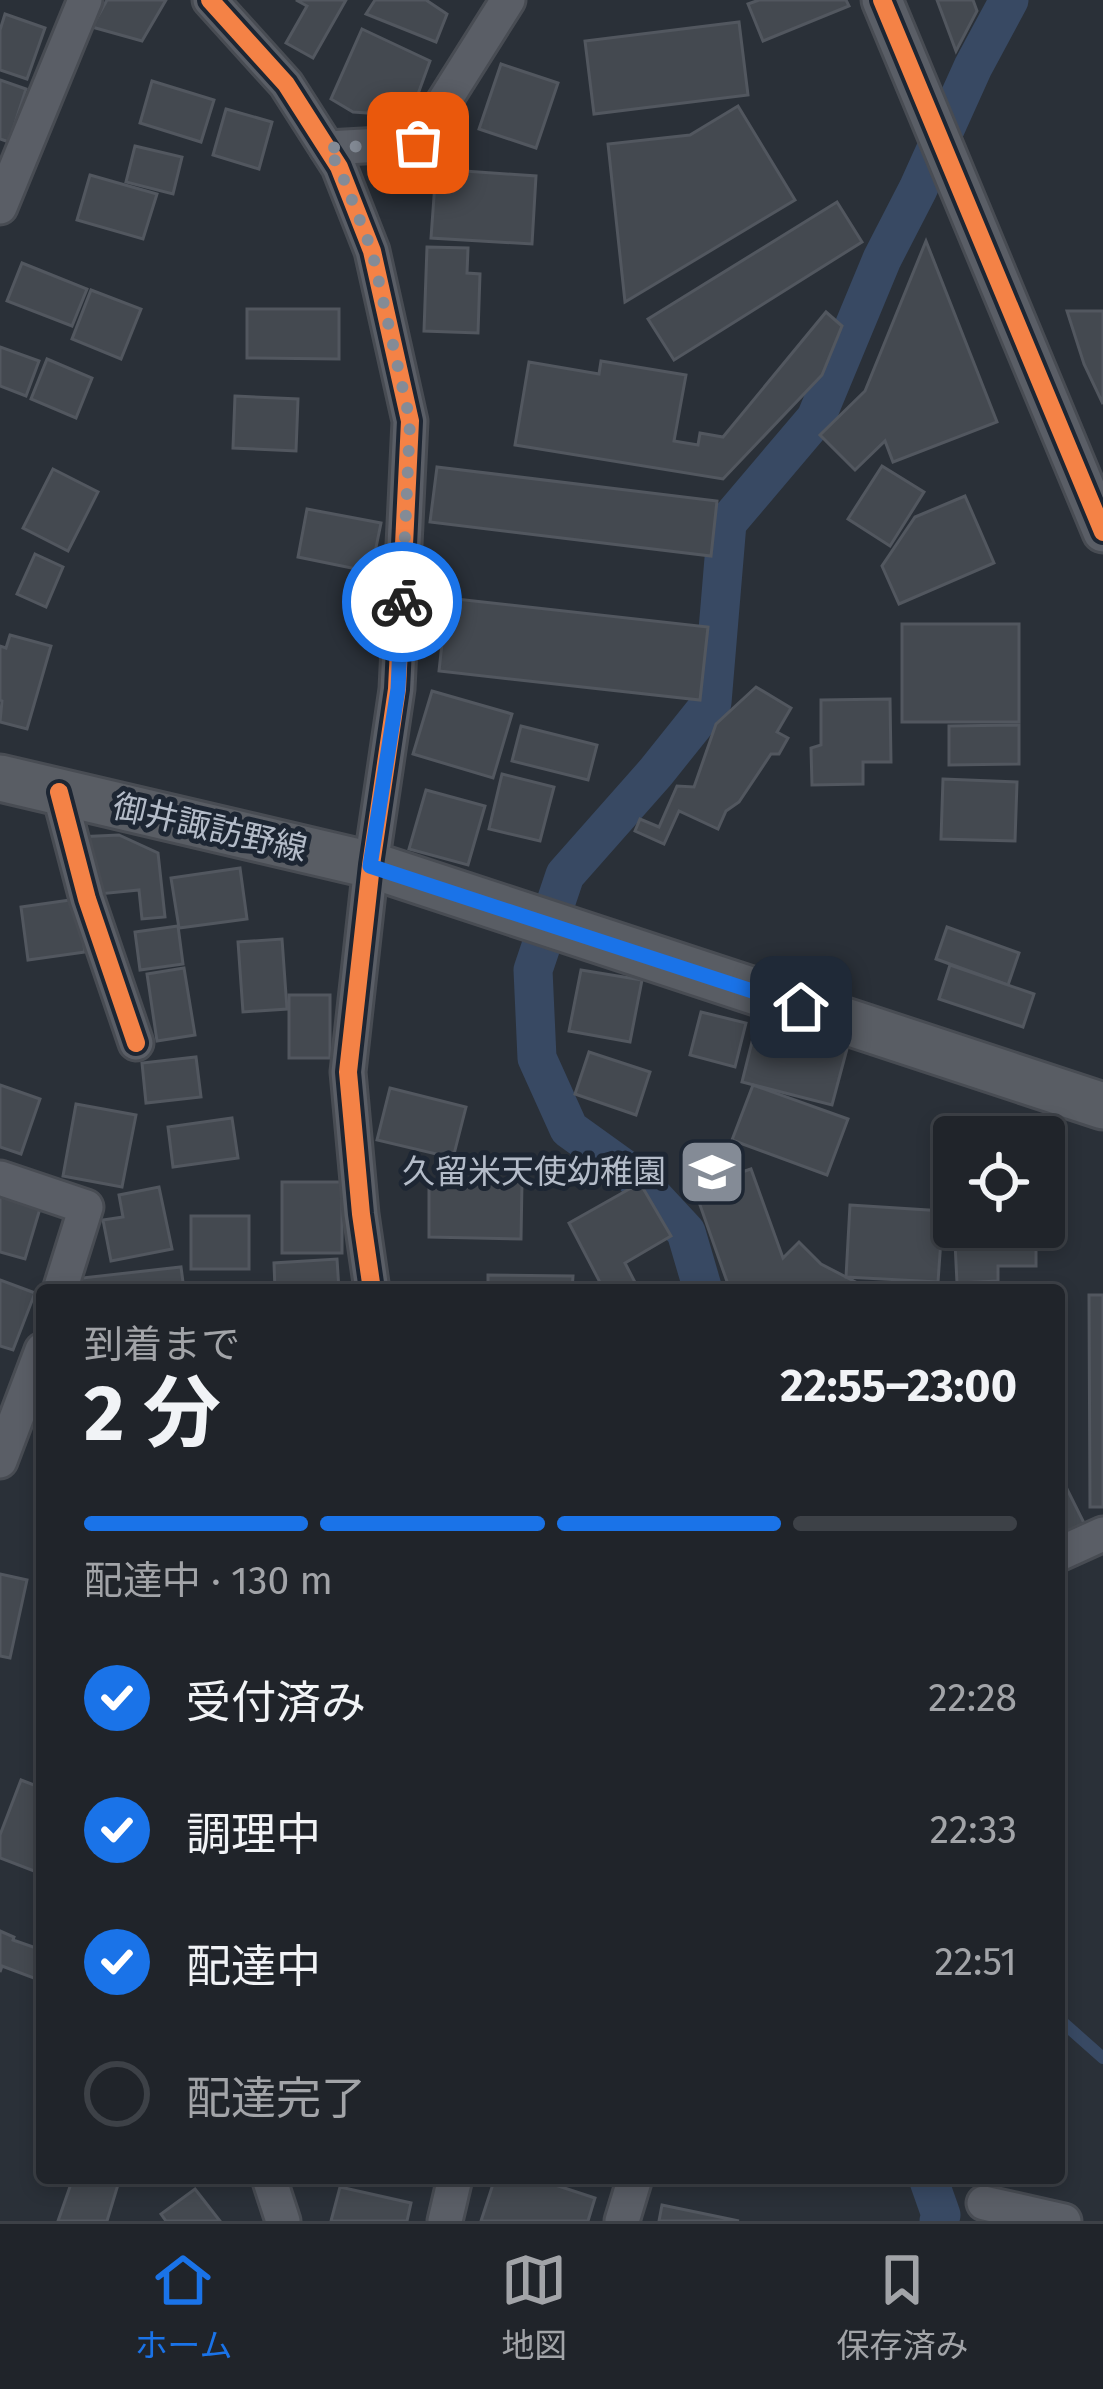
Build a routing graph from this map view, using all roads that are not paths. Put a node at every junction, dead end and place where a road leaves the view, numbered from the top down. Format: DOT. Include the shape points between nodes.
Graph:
graph roads {
  1 [pos="85,0"];
  2 [pos="210,0"];
  3 [pos="508,0"];
  4 [pos="882,0"];
  5 [pos="327,148"];
  6 [pos="0,207"];
  7 [pos="1103,532"];
  8 [pos="0,778"];
  9 [pos="59,792"];
  10 [pos="370,866"];
  11 [pos="136,1043"];
  12 [pos="1103,1106"];
  13 [pos="0,1178"];
  14 [pos="62,1284"];
  15 [pos="371,1284"];
  16 [pos="29,1373"];
  17 [pos="0,1460"];
  18 [pos="1103,1534"];
  19 [pos="1065,1551"];
  20 [pos="271,2184"];
  21 [pos="454,2184"];
  22 [pos="633,2184"];
  23 [pos="982,2201"];
  24 [pos="283,2221"];
  25 [pos="445,2221"];
  26 [pos="622,2221"];
  27 [pos="1064,2221"];
  1 -- 6 [label="street"];
  2 -- 5 [label="street" via="286,84"];
  3 -- 5 [label="street" via="418,143"];
  4 -- 7 [label="street"];
  5 -- 10 [label="street" via="372,251 410,421 398,689"];
  8 -- 9 [label="main road, 御井諏訪野線"];
  9 -- 10 [label="main road, 御井諏訪野線"];
  9 -- 11 [label="street"];
  10 -- 12 [label="main road, 御井諏訪野線"];
  10 -- 15 [label="street" via="347,1072"];
  13 -- 14 [label="street" via="86,1207"];
  16 -- 17 [label="street"];
  18 -- 19 [label="street"];
  20 -- 24 [label="street"];
  21 -- 25 [label="street"];
  22 -- 26 [label="street"];
  23 -- 27 [label="street"];
}
